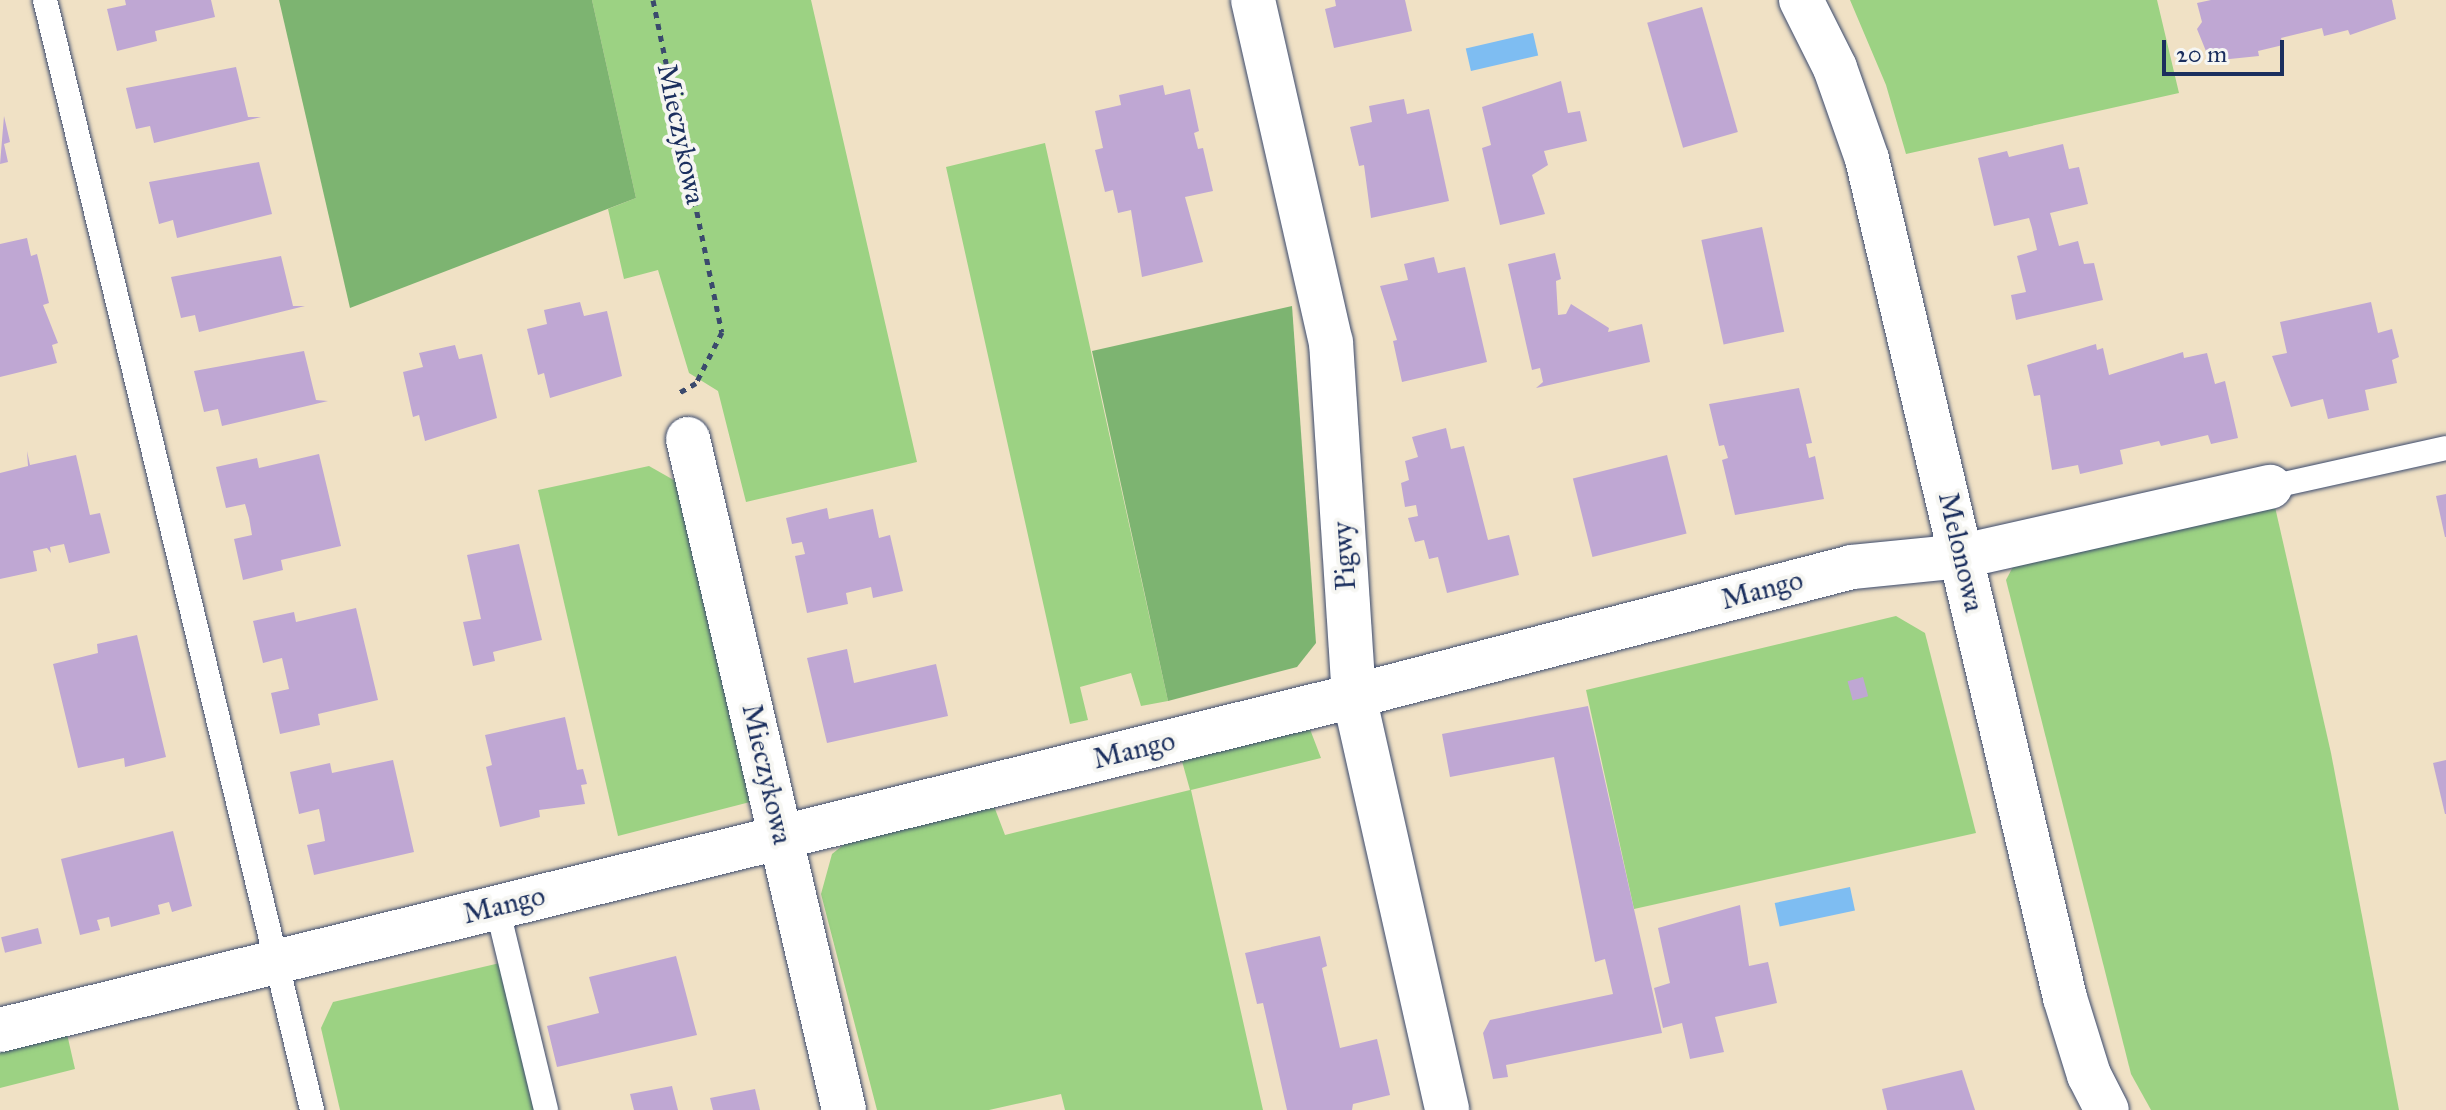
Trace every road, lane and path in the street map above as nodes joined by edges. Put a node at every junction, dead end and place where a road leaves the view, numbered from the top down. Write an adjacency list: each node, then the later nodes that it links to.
1 (45, 0): 13 (lane)
2 (653, 0): 5 (path, Mieczykowa)
3 (1253, 0): 10 (street, Pigwy)
4 (1801, 0): 9 (street, Melonowa)
5 (677, 394)
6 (688, 439): 11 (street, Mieczykowa)
7 (2446, 448): 8 (lane)
8 (2270, 487): 9 (street, Mango)
9 (1963, 556): 10 (street, Mango); 19 (street, Melonowa)
10 (1354, 696): 11 (street, Mango); 18 (street, Pigwy)
11 (782, 835): 12 (street, Mango); 17 (street, Mieczykowa)
12 (497, 907): 13 (street, Mango); 16 (lane)
13 (278, 963): 14 (street, Mango); 15 (lane)
14 (0, 1030)
15 (312, 1110)
16 (546, 1110)
17 (844, 1110)
18 (1447, 1110)
19 (2107, 1110)

